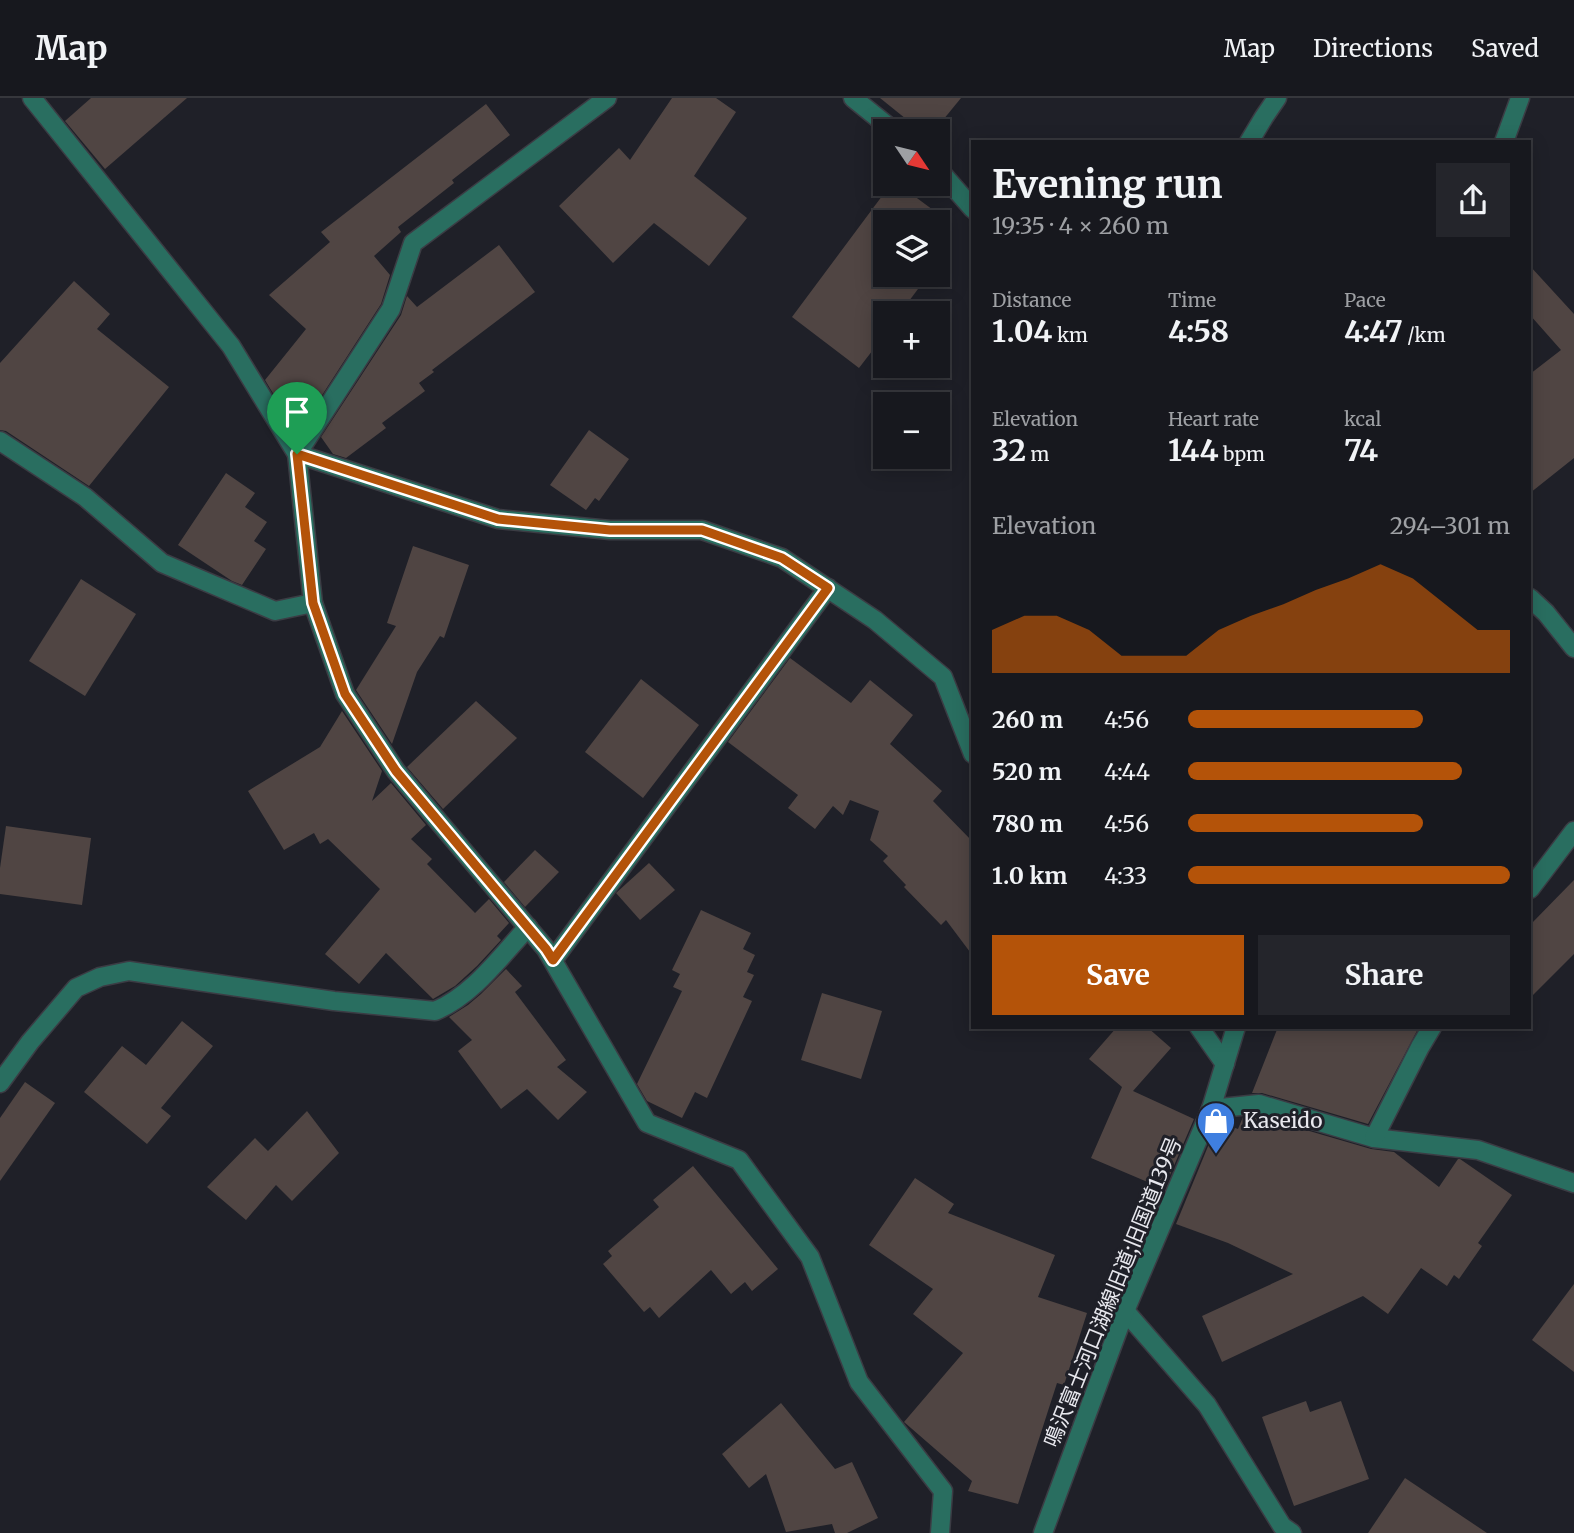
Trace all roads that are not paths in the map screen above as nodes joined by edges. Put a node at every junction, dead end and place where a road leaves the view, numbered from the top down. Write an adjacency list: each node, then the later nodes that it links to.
1 (32, 98): 12 (street)
2 (607, 98): 12 (street)
3 (853, 98): 6 (street)
4 (1277, 98): 7 (street)
5 (1520, 98): 8 (street)
6 (879, 119)
7 (1251, 140)
8 (1505, 140)
9 (950, 183): 10 (street)
10 (971, 207)
11 (0, 441): 15 (street)
12 (297, 454): 13 (street); 15 (street)
13 (828, 588): 17 (street); 21 (street)
14 (1531, 599): 16 (street)
15 (313, 603): 20 (street)
16 (1574, 648)
17 (971, 749)
18 (1574, 831): 19 (street)
19 (1531, 888)
20 (528, 927): 21 (street); 26 (street)
21 (553, 960): 32 (street)
22 (1200, 1029): 25 (street)
23 (1235, 1029): 25 (street, 鳴沢富士河口湖線旧道;旧国道139号)
24 (1431, 1029): 28 (street)
25 (1225, 1064): 27 (street, 鳴沢富士河口湖線旧道;旧国道139号)
26 (0, 1083)
27 (1211, 1108): 28 (street); 30 (street, 鳴沢富士河口湖線旧道;旧国道139号)
28 (1374, 1138): 29 (street)
29 (1574, 1183)
30 (1125, 1311): 31 (street); 33 (street, 鳴沢富士河口湖線旧道;旧国道139号)
31 (1281, 1531)
32 (940, 1533)
33 (1044, 1533)

